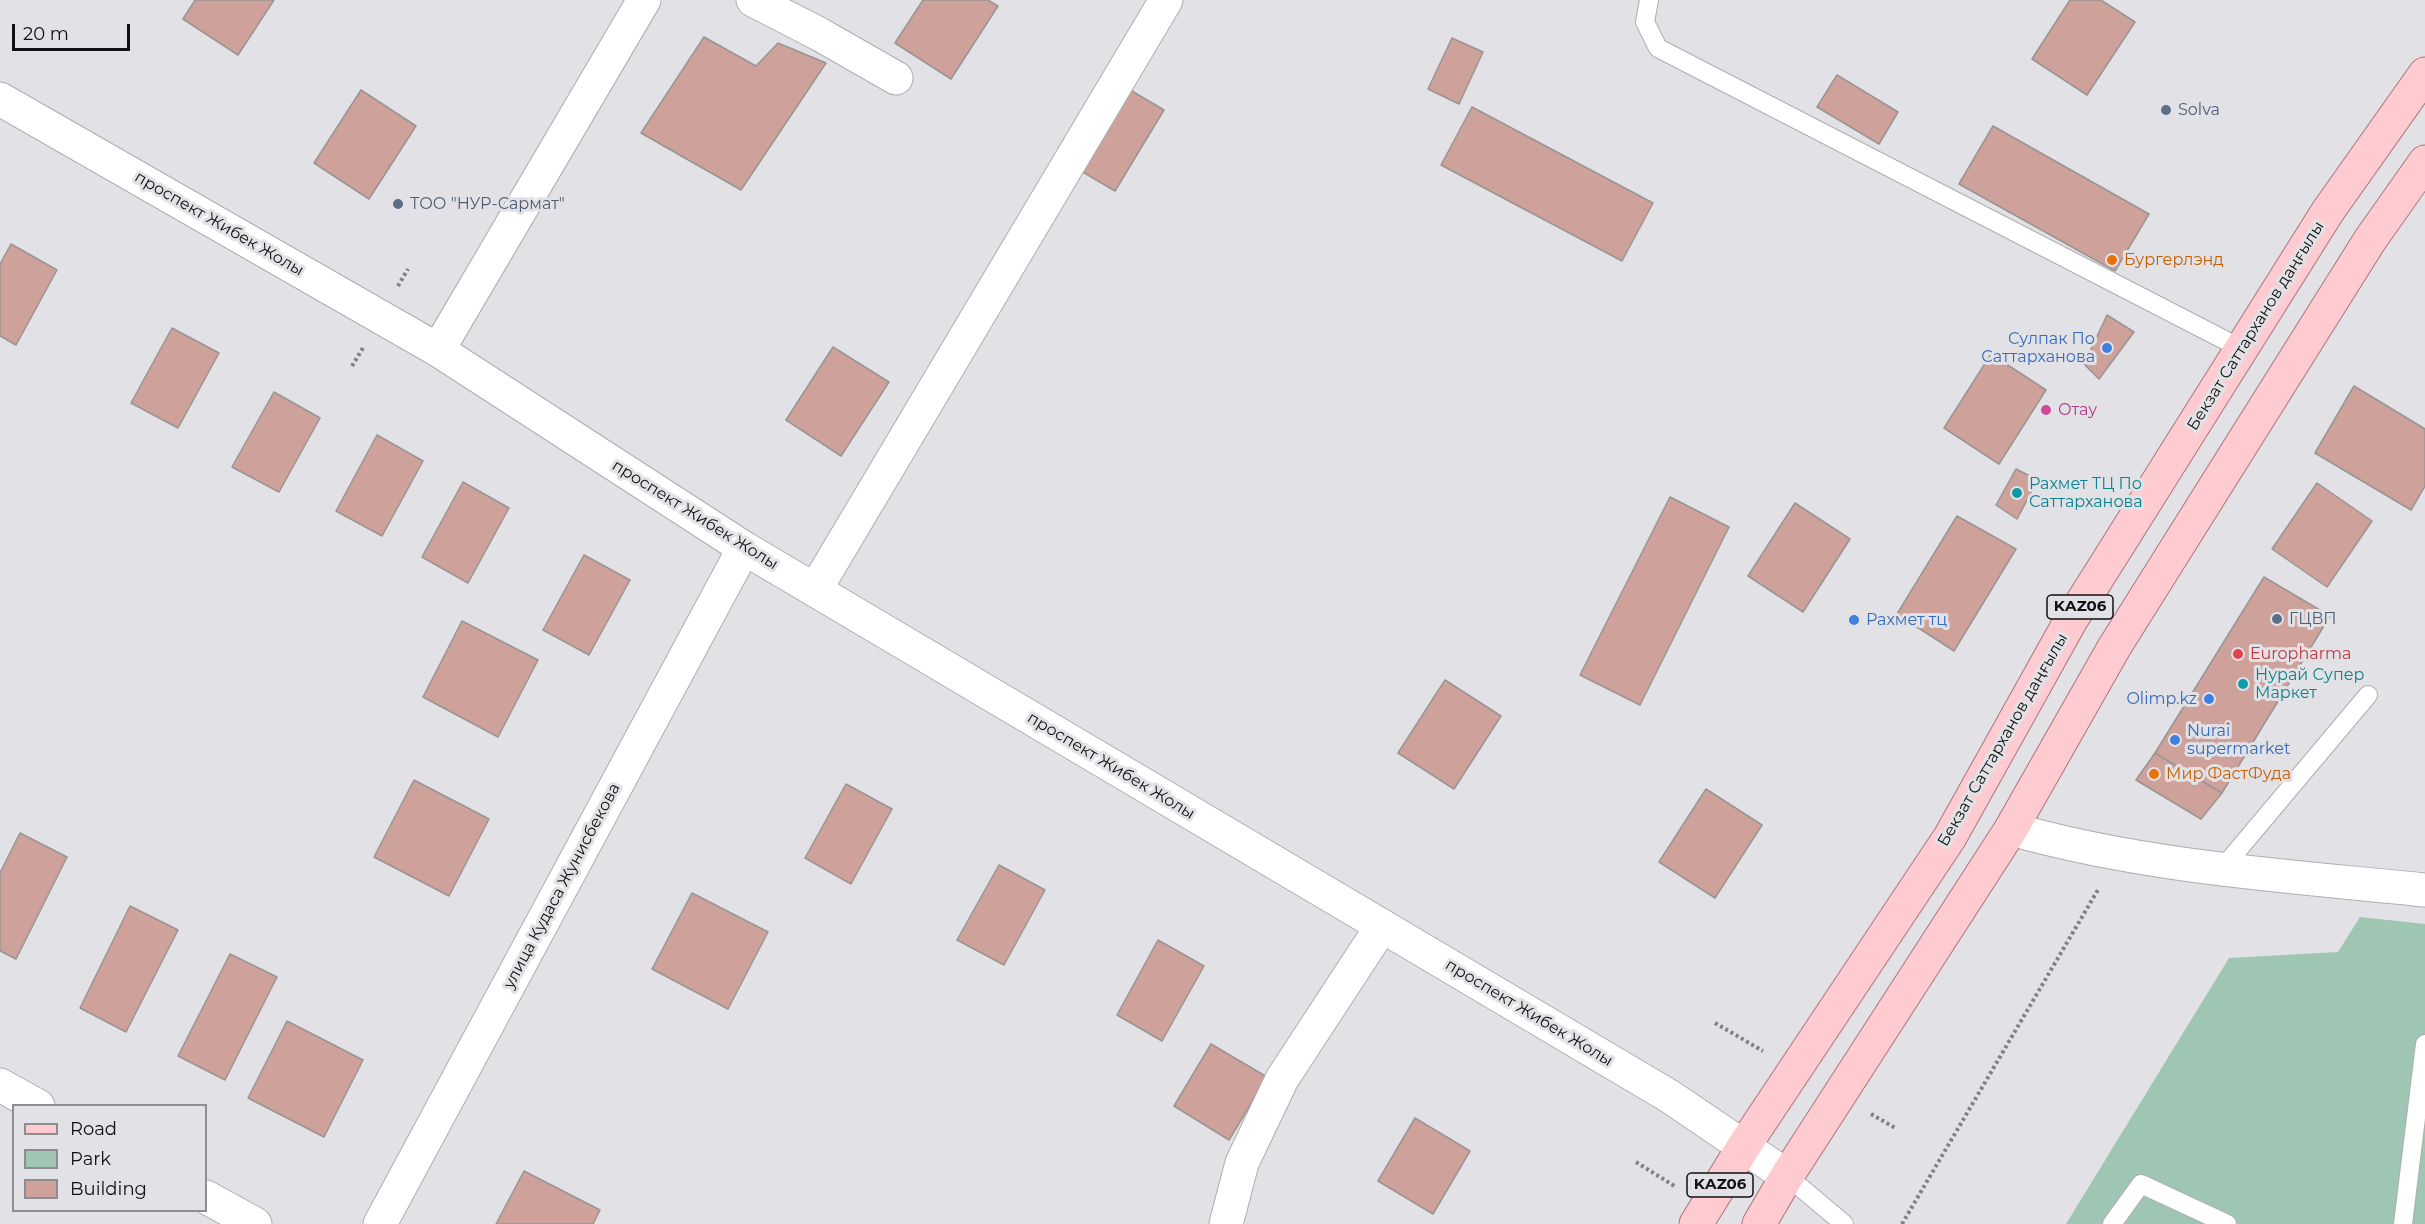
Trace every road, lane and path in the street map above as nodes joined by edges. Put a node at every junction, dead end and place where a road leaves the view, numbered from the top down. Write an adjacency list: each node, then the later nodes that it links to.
1 (644, 0): 10 (street)
2 (753, 0): 6 (street)
3 (1166, 0): 12 (street)
4 (1649, 0): 9 (lane)
5 (2425, 74): 9 (main road, Бекзат Саттарханов даңғылы / KАZ06)
6 (896, 78)
7 (0, 99): 10 (street, проспект Жибек Жолы)
8 (2425, 162): 14 (main road, KАZ06)
9 (2242, 349): 22 (main road, Бекзат Саттарханов даңғылы / KАZ06)
10 (438, 350): 11 (street, проспект Жибек Жолы)
11 (744, 548): 12 (street, проспект Жибек Жолы); 26 (street, улица Кудаса Жунисбекова)
12 (814, 590): 18 (street, проспект Жибек Жолы)
13 (2368, 695): 16 (lane)
14 (2012, 829): 15 (street); 23 (main road, KАZ06)
15 (2120, 853): 16 (street); 31 (path)
16 (2221, 870): 17 (street)
17 (2425, 890)
18 (1382, 926): 22 (street, проспект Жибек Жолы); 27 (street)
19 (2425, 1044): 34 (lane)
20 (0, 1084): 21 (street)
21 (35, 1104)
22 (1744, 1146): 23 (street, проспект Жибек Жолы); 28 (main road, Бекзат Саттарханов даңғылы / KАZ06)
23 (1787, 1176): 29 (main road, KАZ06); 30 (lane)
24 (207, 1198): 25 (street)
25 (255, 1224)
26 (380, 1224)
27 (1226, 1224)
28 (1696, 1224)
29 (1759, 1224)
30 (1844, 1224)
31 (1902, 1224)
32 (2112, 1224): 33 (lane)
33 (2227, 1224)
34 (2403, 1224)

